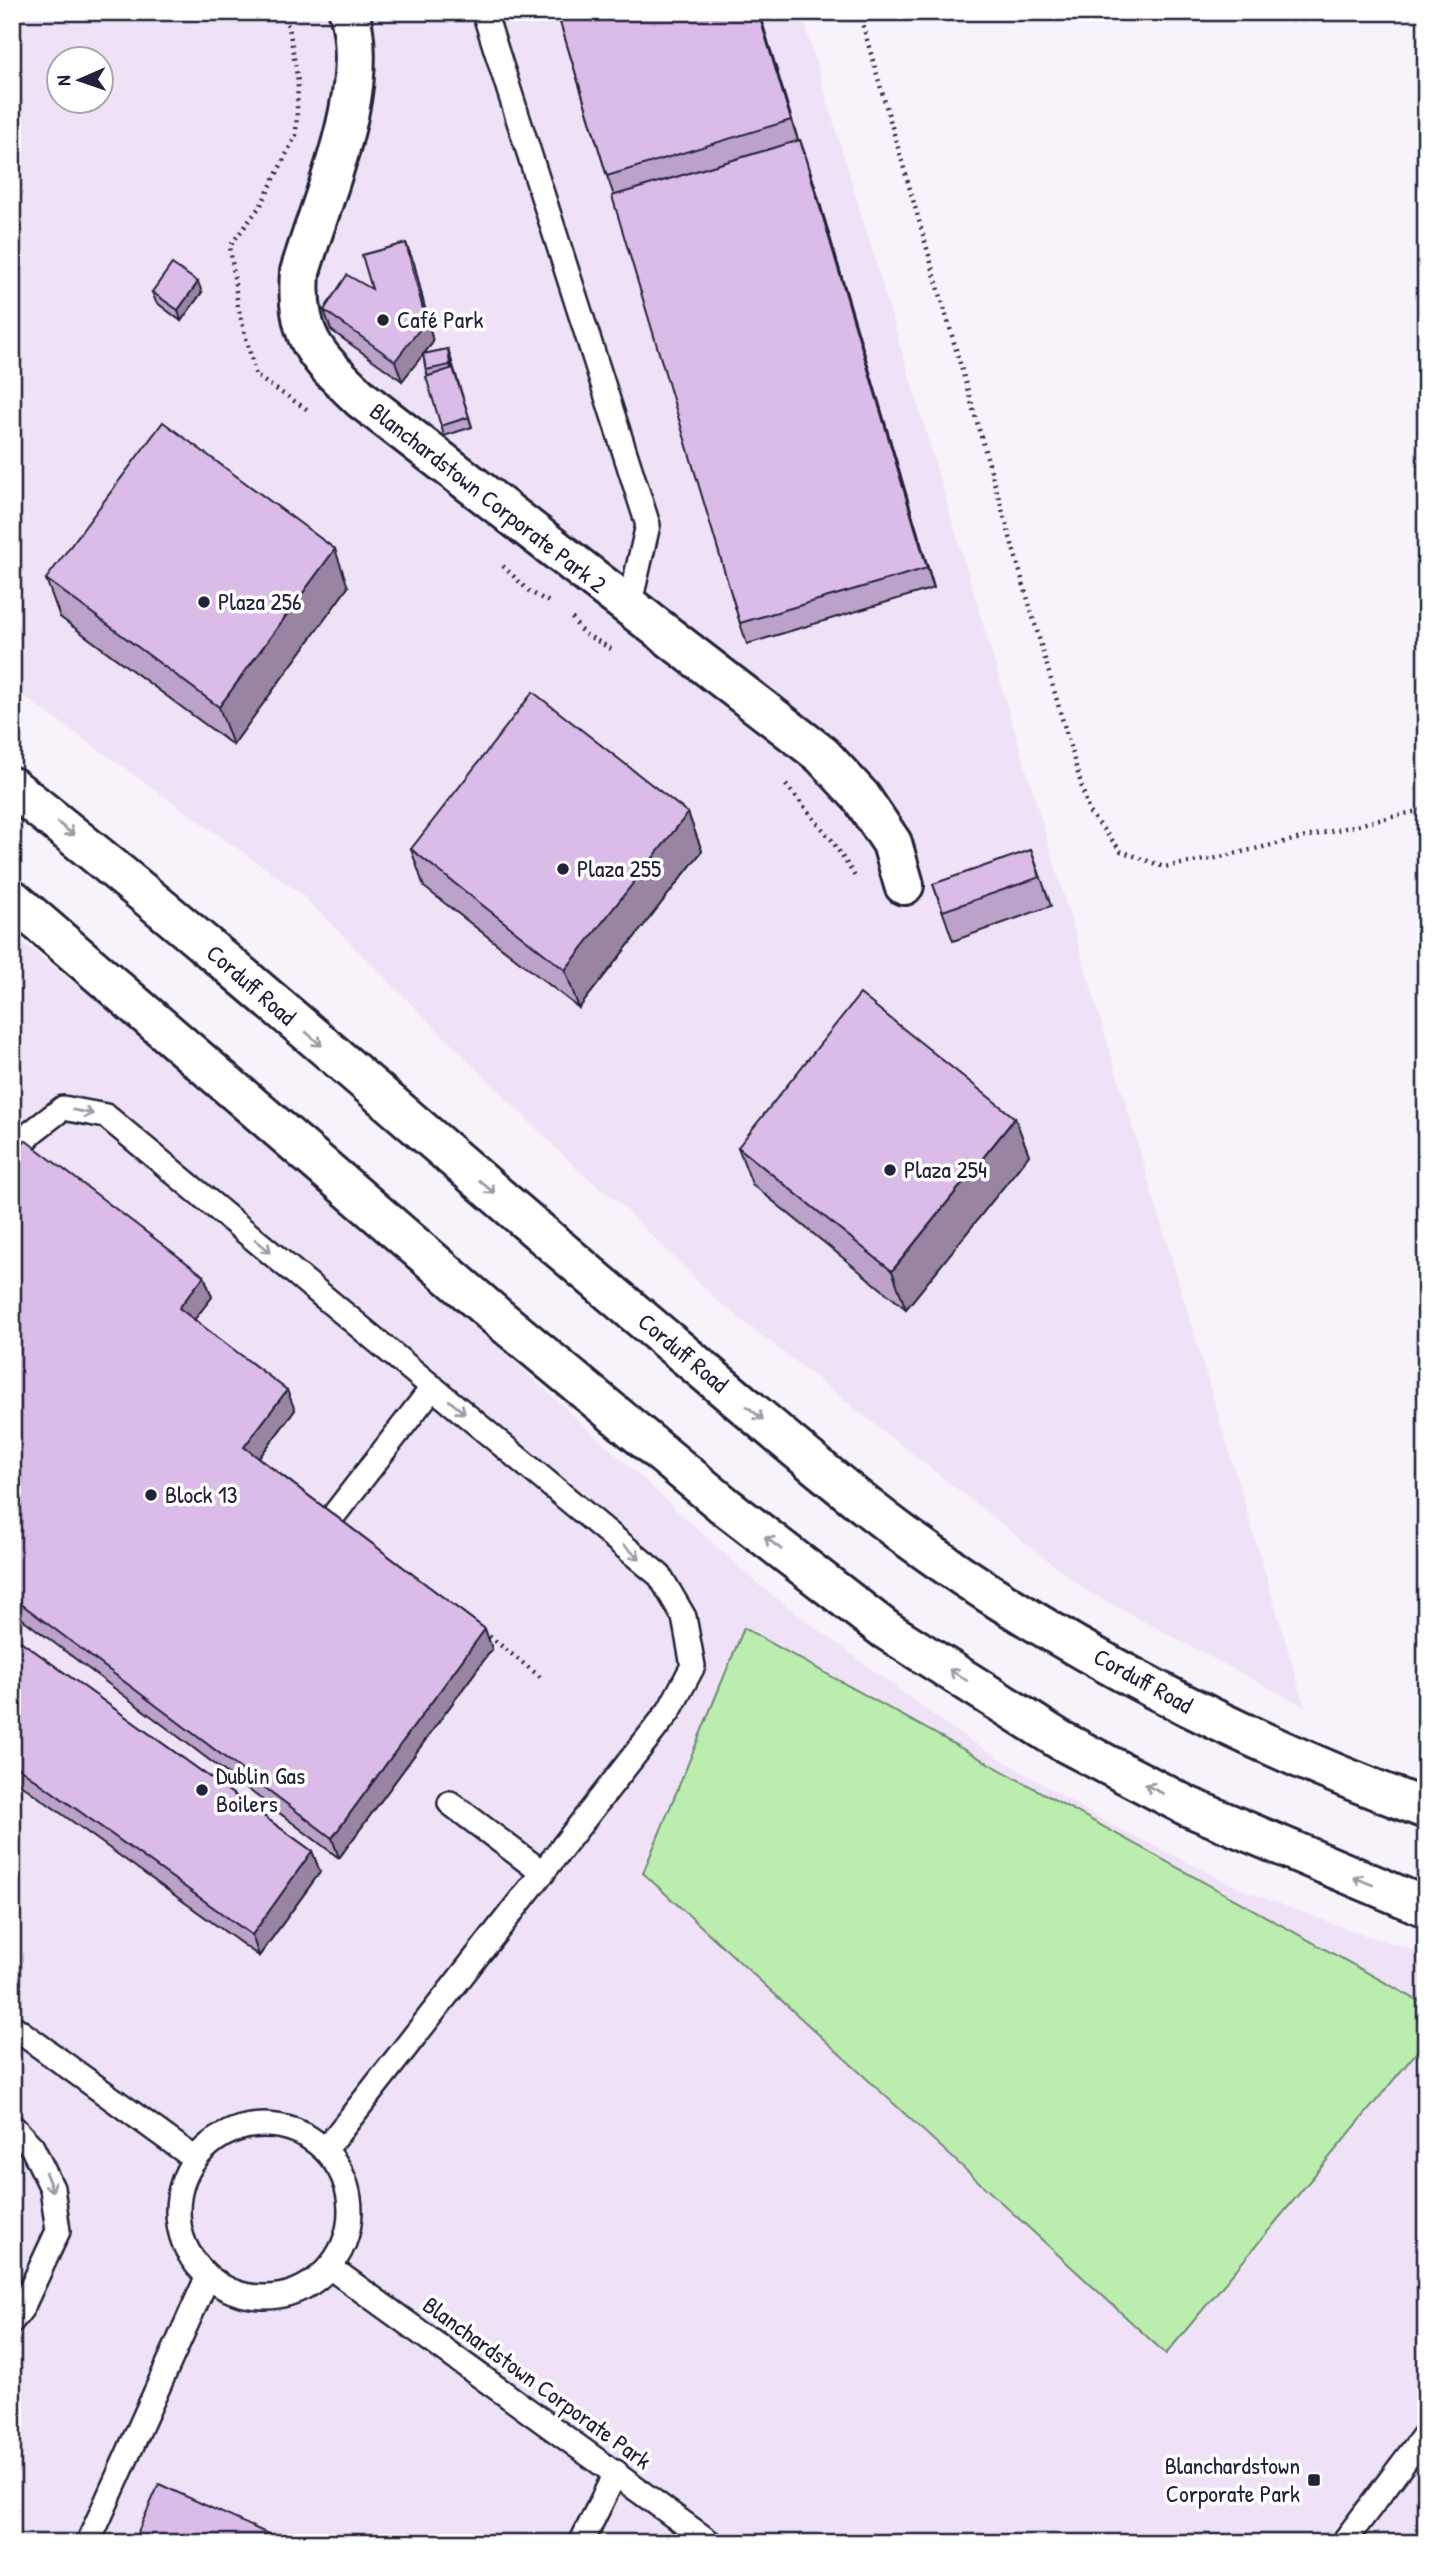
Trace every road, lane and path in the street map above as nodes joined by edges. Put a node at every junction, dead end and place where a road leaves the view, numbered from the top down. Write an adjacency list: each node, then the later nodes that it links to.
1 (349, 12): 4 (street, Blanchardstown Corporate Park 2)
2 (484, 12): 4 (lane)
3 (859, 12): 6 (path)
4 (629, 607): 7 (street, Blanchardstown Corporate Park 2)
5 (12, 787): 15 (street, Corduff Road, one-way to 15)
6 (1426, 809)
7 (904, 885)
8 (12, 899): 17 (street, one-way to 8)
9 (12, 1159): 10 (lane, one-way to 10)
10 (433, 1387): 11 (lane); 16 (lane, one-way to 16)
11 (327, 1524)
12 (477, 1626): 13 (path)
13 (544, 1680)
14 (450, 1803): 16 (lane)
15 (1426, 1809)
16 (543, 1873): 20 (lane)
17 (1426, 1907)
18 (12, 2026): 21 (lane)
19 (12, 2126): 24 (lane, one-way to 24)
20 (326, 2149): 21 (lane); 22 (lane)
21 (194, 2158): 23 (lane)
22 (331, 2268): 23 (lane); 26 (lane, Blanchardstown Corporate Park)
23 (207, 2277): 28 (lane)
24 (12, 2321)
25 (1426, 2434): 27 (lane)
26 (616, 2472): 29 (lane); 30 (lane, Blanchardstown Corporate Park)
27 (1354, 2539)
28 (88, 2543)
29 (581, 2543)
30 (711, 2543)

